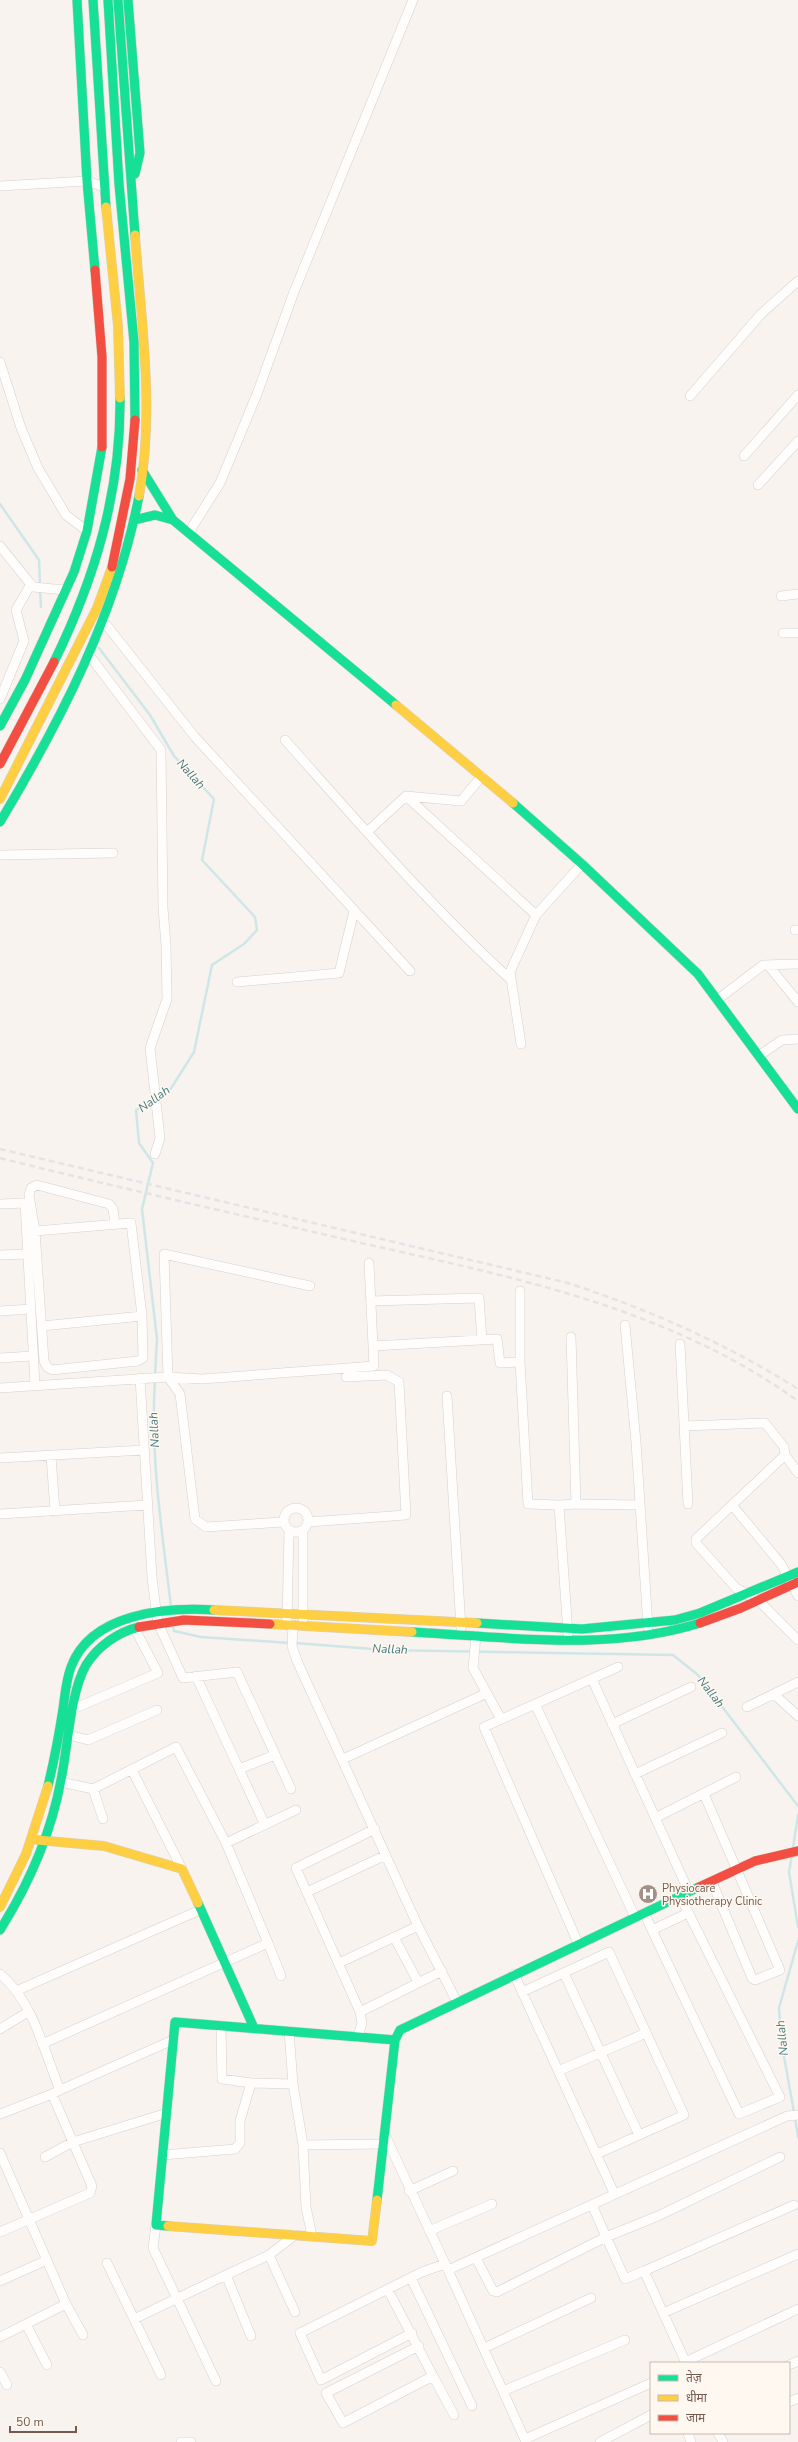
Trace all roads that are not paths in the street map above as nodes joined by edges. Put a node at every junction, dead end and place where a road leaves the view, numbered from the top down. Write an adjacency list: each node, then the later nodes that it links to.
1 (77, 0): 7 (main road)
2 (93, 0): 11 (main road)
3 (108, 0): 8 (main road)
4 (118, 0): 10 (main road)
5 (128, 0): 10 (main road)
6 (413, 0): 24 (street)
7 (87, 181): 9 (street); 11 (street); 23 (main road)
8 (119, 184): 10 (main road); 42 (main road)
9 (0, 186)
10 (132, 186): 19 (main road)
11 (104, 187): 39 (main road)
12 (797, 282): 15 (street)
13 (0, 362): 23 (street)
14 (798, 395): 16 (street)
15 (690, 396)
16 (793, 405): 18 (street)
17 (798, 441): 20 (street)
18 (744, 456)
19 (142, 470): 21 (main road); 22 (main road)
20 (758, 485)
21 (134, 520): 22 (main road); 31 (main road)
22 (174, 520): 24 (main road)
23 (87, 531): 28 (main road)
24 (189, 532): 40 (main road)
25 (0, 546): 26 (street)
26 (3, 555): 27 (street)
27 (32, 586): 28 (street); 35 (street)
28 (65, 590): 36 (main road)
29 (798, 594): 30 (street)
30 (781, 596)
31 (104, 622): 34 (main road); 48 (street)
32 (783, 633): 33 (street)
33 (798, 633)
34 (88, 655): 43 (main road); 61 (street)
35 (0, 699)
36 (3, 716): 37 (main road)
37 (0, 726)
38 (285, 740): 44 (street)
39 (0, 764)
40 (482, 776): 41 (street); 47 (main road)
41 (406, 796): 44 (street); 49 (street)
42 (0, 799)
43 (0, 822)
44 (368, 831): 53 (street)
45 (113, 853): 46 (street)
46 (0, 855)
47 (582, 864): 49 (street); 55 (main road)
48 (354, 911): 52 (street); 54 (street)
49 (536, 915): 53 (street)
50 (798, 964): 51 (street)
51 (768, 965): 55 (street); 56 (street)
52 (410, 972)
53 (511, 980): 58 (street)
54 (237, 982)
55 (717, 1000): 59 (main road)
56 (798, 1002)
57 (798, 1039): 59 (street)
58 (521, 1044)
59 (760, 1056): 60 (main road)
60 (798, 1109)
61 (155, 1154)
62 (0, 1204): 65 (street)
63 (115, 1224): 64 (street); 64 (street); 73 (street)
64 (35, 1231): 75 (street)
65 (28, 1254): 66 (street); 71 (street)
66 (0, 1255)
67 (369, 1263): 70 (street)
68 (310, 1286): 85 (street)
69 (520, 1291): 82 (street)
70 (371, 1300): 77 (street); 79 (street)
71 (31, 1309): 72 (street); 80 (street)
72 (0, 1311)
73 (142, 1316): 75 (street); 83 (street)
74 (625, 1325): 101 (street)
75 (42, 1326): 83 (street)
76 (571, 1337): 97 (street)
77 (482, 1340): 79 (street); 82 (street)
78 (680, 1344): 91 (street)
79 (373, 1346): 85 (street)
80 (32, 1356): 81 (street); 88 (street)
81 (0, 1358)
82 (520, 1362): 100 (street)
83 (91, 1366): 87 (street)
84 (346, 1376): 106 (street)
85 (168, 1377): 86 (street); 105 (street)
86 (140, 1378): 87 (street); 92 (street)
87 (91, 1381): 88 (street)
88 (35, 1385): 89 (street)
89 (0, 1388)
90 (447, 1396): 117 (street)
91 (684, 1426): 93 (street); 98 (street)
92 (144, 1450): 94 (street); 99 (street)
93 (785, 1455): 96 (street); 102 (street)
94 (51, 1456): 95 (street); 103 (street)
95 (0, 1458)
96 (798, 1473)
97 (576, 1504): 100 (street); 101 (street)
98 (688, 1504)
99 (147, 1505): 103 (street); 114 (street)
100 (559, 1505): 122 (street)
101 (640, 1505): 118 (street)
102 (732, 1505): 110 (street); 111 (street)
103 (55, 1511): 104 (street)
104 (0, 1514)
105 (283, 1522): 106 (street); 108 (street)
106 (308, 1522): 107 (street)
107 (303, 1530): 108 (street); 116 (street)
108 (289, 1531): 115 (street)
109 (798, 1572): 110 (main road)
110 (793, 1581): 111 (main road); 112 (street); 113 (main road)
111 (744, 1594): 113 (street); 118 (main road)
112 (798, 1596)
113 (758, 1600): 125 (main road); 128 (street)
114 (156, 1610): 115 (main road); 119 (street); 160 (main road)
115 (287, 1612): 116 (main road); 121 (street)
116 (303, 1613): 117 (main road); 120 (street)
117 (461, 1623): 122 (main road); 124 (street)
118 (647, 1623): 122 (main road); 125 (street)
119 (158, 1624): 121 (main road); 123 (main road); 130 (street)
120 (303, 1626): 121 (main road); 124 (main road)
121 (291, 1627): 146 (street)
122 (568, 1628): 127 (street)
123 (136, 1629): 138 (main road); 138 (street)
124 (462, 1635): 126 (main road)
125 (648, 1635): 127 (main road)
126 (476, 1636): 127 (main road); 134 (street)
127 (568, 1639)
128 (798, 1640)
129 (618, 1667): 131 (street)
130 (196, 1676): 145 (street); 148 (street)
131 (592, 1679): 136 (street); 142 (street)
132 (798, 1682): 135 (street)
133 (691, 1688): 142 (street)
134 (487, 1693): 141 (street); 146 (street)
135 (775, 1695): 137 (street); 140 (street)
136 (535, 1704): 141 (street); 174 (street)
137 (747, 1706)
138 (73, 1709): 144 (main road)
139 (157, 1710): 144 (street)
140 (798, 1716)
141 (501, 1719): 180 (street)
142 (612, 1724): 149 (street)
143 (722, 1733): 149 (street)
144 (69, 1735): 151 (main road)
145 (275, 1754): 148 (street); 153 (street)
146 (342, 1759): 159 (street)
147 (132, 1770): 152 (street); 162 (street); 165 (street)
148 (239, 1770): 158 (street)
149 (635, 1774): 156 (street)
150 (736, 1777): 154 (street)
151 (61, 1782): 152 (street); 161 (main road)
152 (93, 1789): 157 (street)
153 (291, 1789)
154 (704, 1794): 156 (street); 166 (street)
155 (296, 1810): 158 (street)
156 (655, 1818): 169 (street)
157 (103, 1819)
158 (265, 1824): 162 (street)
159 (375, 1829): 164 (street); 168 (street)
160 (32, 1839): 161 (main road); 171 (main road)
161 (44, 1840): 165 (main road); 176 (main road)
162 (226, 1843): 179 (street)
163 (798, 1851): 166 (main road)
164 (386, 1855): 168 (street); 175 (street)
165 (182, 1869): 172 (main road)
166 (738, 1870): 167 (main road); 167 (street)
167 (712, 1882): 169 (main road)
168 (307, 1892): 182 (street)
169 (689, 1892): 170 (main road)
170 (680, 1896): 173 (street); 174 (main road)
171 (0, 1907)
172 (200, 1910): 181 (main road); 189 (street)
173 (688, 1913): 177 (street); 177 (street)
174 (640, 1915): 177 (street); 180 (main road)
175 (418, 1926): 178 (street); 183 (street)
176 (0, 1930)
177 (652, 1930)
178 (394, 1937): 182 (street); 188 (street)
179 (268, 1943): 181 (street); 187 (street)
180 (578, 1943): 186 (main road)
181 (226, 1962): 195 (main road); 202 (street)
182 (339, 1964): 193 (street)
183 (442, 1971): 188 (street); 191 (street)
184 (564, 1973): 190 (street); 198 (street); 203 (street)
185 (0, 1974): 189 (street)
186 (514, 1974): 190 (street); 191 (main road)
187 (281, 1976)
188 (418, 1982): 193 (street)
189 (16, 1991): 192 (street)
190 (522, 1992): 204 (street)
191 (457, 2002): 201 (main road)
192 (28, 2012): 196 (street); 202 (street)
193 (360, 2012): 199 (street)
194 (221, 2026): 195 (main road); 200 (main road); 205 (street)
195 (254, 2028): 197 (main road)
196 (0, 2029)
197 (289, 2031): 199 (main road); 206 (street)
198 (646, 2032): 203 (street); 212 (street)
199 (358, 2037): 201 (main road)
200 (174, 2040): 207 (street); 208 (main road)
201 (395, 2040): 211 (main road)
202 (42, 2044): 207 (street)
203 (601, 2052): 204 (street); 212 (street)
204 (558, 2071): 217 (street)
205 (251, 2083): 206 (street); 218 (street)
206 (293, 2084): 215 (street)
207 (56, 2092): 209 (street); 213 (street)
208 (167, 2113): 213 (street); 218 (main road)
209 (0, 2114)
210 (798, 2115): 223 (street)
211 (384, 2134): 214 (main road); 222 (street)
212 (639, 2135): 217 (street)
213 (73, 2142): 219 (street); 227 (street)
214 (383, 2144): 215 (street); 232 (main road)
215 (303, 2145): 232 (street)
216 (0, 2153): 227 (street)
217 (597, 2154): 223 (street)
218 (163, 2155): 228 (main road)
219 (45, 2158)
220 (780, 2158): 233 (street)
221 (453, 2171): 222 (street)
222 (409, 2191): 229 (street)
223 (614, 2193): 225 (street)
224 (492, 2204): 229 (street)
225 (592, 2205): 233 (street); 236 (street)
226 (794, 2205): 240 (street)
227 (30, 2221): 230 (street); 237 (street)
228 (156, 2225): 231 (main road); 245 (street)
229 (429, 2231): 239 (street)
230 (0, 2232)
231 (296, 2235): 232 (main road); 235 (street)
232 (312, 2236)
233 (606, 2236): 236 (street); 240 (street)
234 (798, 2254): 250 (street)
235 (269, 2255): 241 (street); 249 (street)
236 (476, 2258): 239 (street)
237 (47, 2260): 243 (street); 247 (street)
238 (107, 2263): 251 (street)
239 (445, 2265): 242 (street); 259 (street)
240 (644, 2271): 250 (street)
241 (226, 2275): 245 (street); 255 (street)
242 (411, 2278): 244 (street); 271 (street)
243 (0, 2282)
244 (388, 2290): 253 (street); 266 (street)
245 (176, 2297): 251 (street); 265 (street)
246 (591, 2298): 259 (street)
247 (66, 2304): 252 (street); 254 (street)
248 (798, 2309): 260 (street)
249 (295, 2312)
250 (663, 2313): 260 (street)
251 (134, 2319): 263 (street)
252 (26, 2324): 256 (street); 261 (street)
253 (412, 2333): 258 (street); 266 (street)
254 (83, 2335)
255 (252, 2336)
256 (0, 2337)
257 (625, 2340): 269 (street)
258 (419, 2346): 264 (street); 270 (street)
259 (484, 2348): 269 (street)
260 (685, 2362)
261 (47, 2365)
262 (0, 2372): 268 (street)
263 (161, 2375)
264 (433, 2376): 270 (street); 272 (street)
265 (216, 2380)
266 (321, 2380): 270 (street)
267 (650, 2383): 274 (street)
268 (7, 2385)
269 (503, 2391): 274 (street)
270 (326, 2393)
271 (472, 2406)
272 (454, 2415)
273 (650, 2416): 277 (street)
274 (526, 2440)
275 (181, 2442): 276 (street)
276 (191, 2442)
277 (600, 2442)

